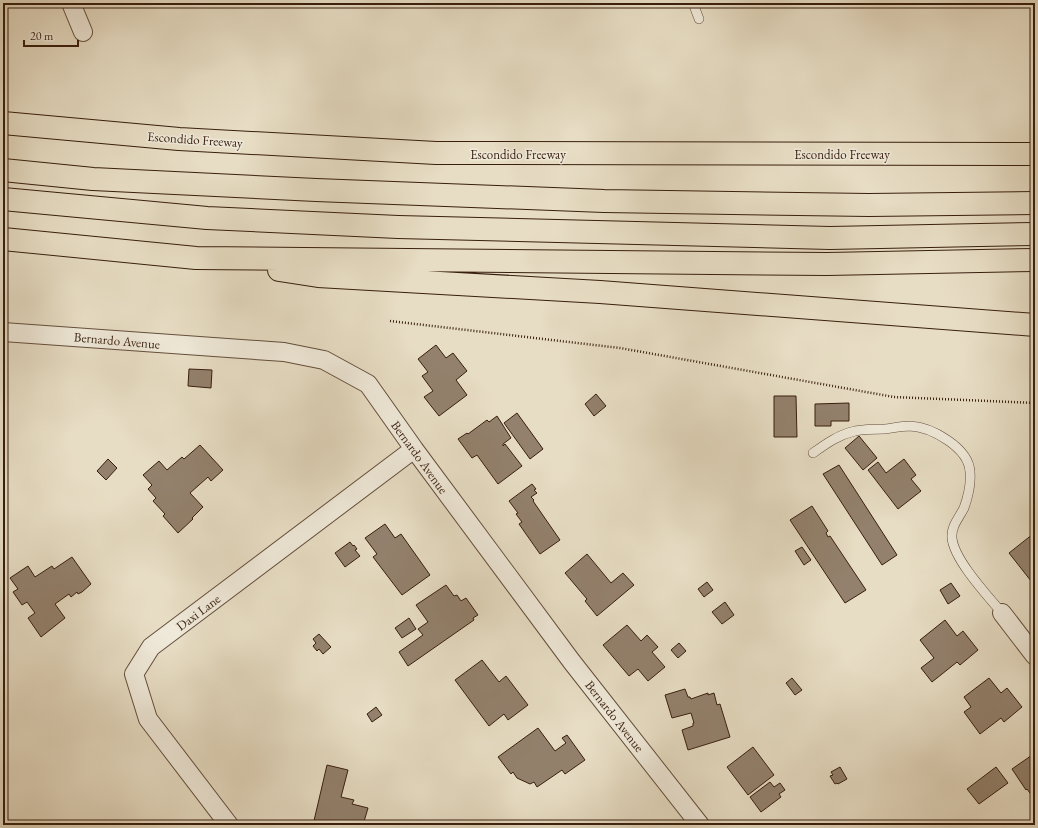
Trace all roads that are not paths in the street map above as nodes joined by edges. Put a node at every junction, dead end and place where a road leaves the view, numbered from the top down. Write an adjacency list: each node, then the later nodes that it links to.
1 (71, 3): 4 (street)
2 (693, 3): 3 (lane)
3 (699, 19)
4 (83, 32)
5 (3, 123): 6 (highway, Escondido Freeway)
6 (1035, 154)
7 (3, 170): 9 (highway)
8 (3, 200): 10 (highway)
9 (1035, 203)
10 (1035, 234)
11 (3, 239): 12 (highway)
12 (196, 258): 13 (highway); 14 (highway)
13 (1035, 260)
14 (1035, 325)
15 (3, 332): 16 (street, Bernardo Avenue)
16 (414, 449): 20 (street, Daxi Lane); 21 (street, Bernardo Avenue)
17 (813, 453): 18 (lane)
18 (1002, 613): 19 (street)
19 (1035, 656)
20 (229, 825)
21 (700, 825)

